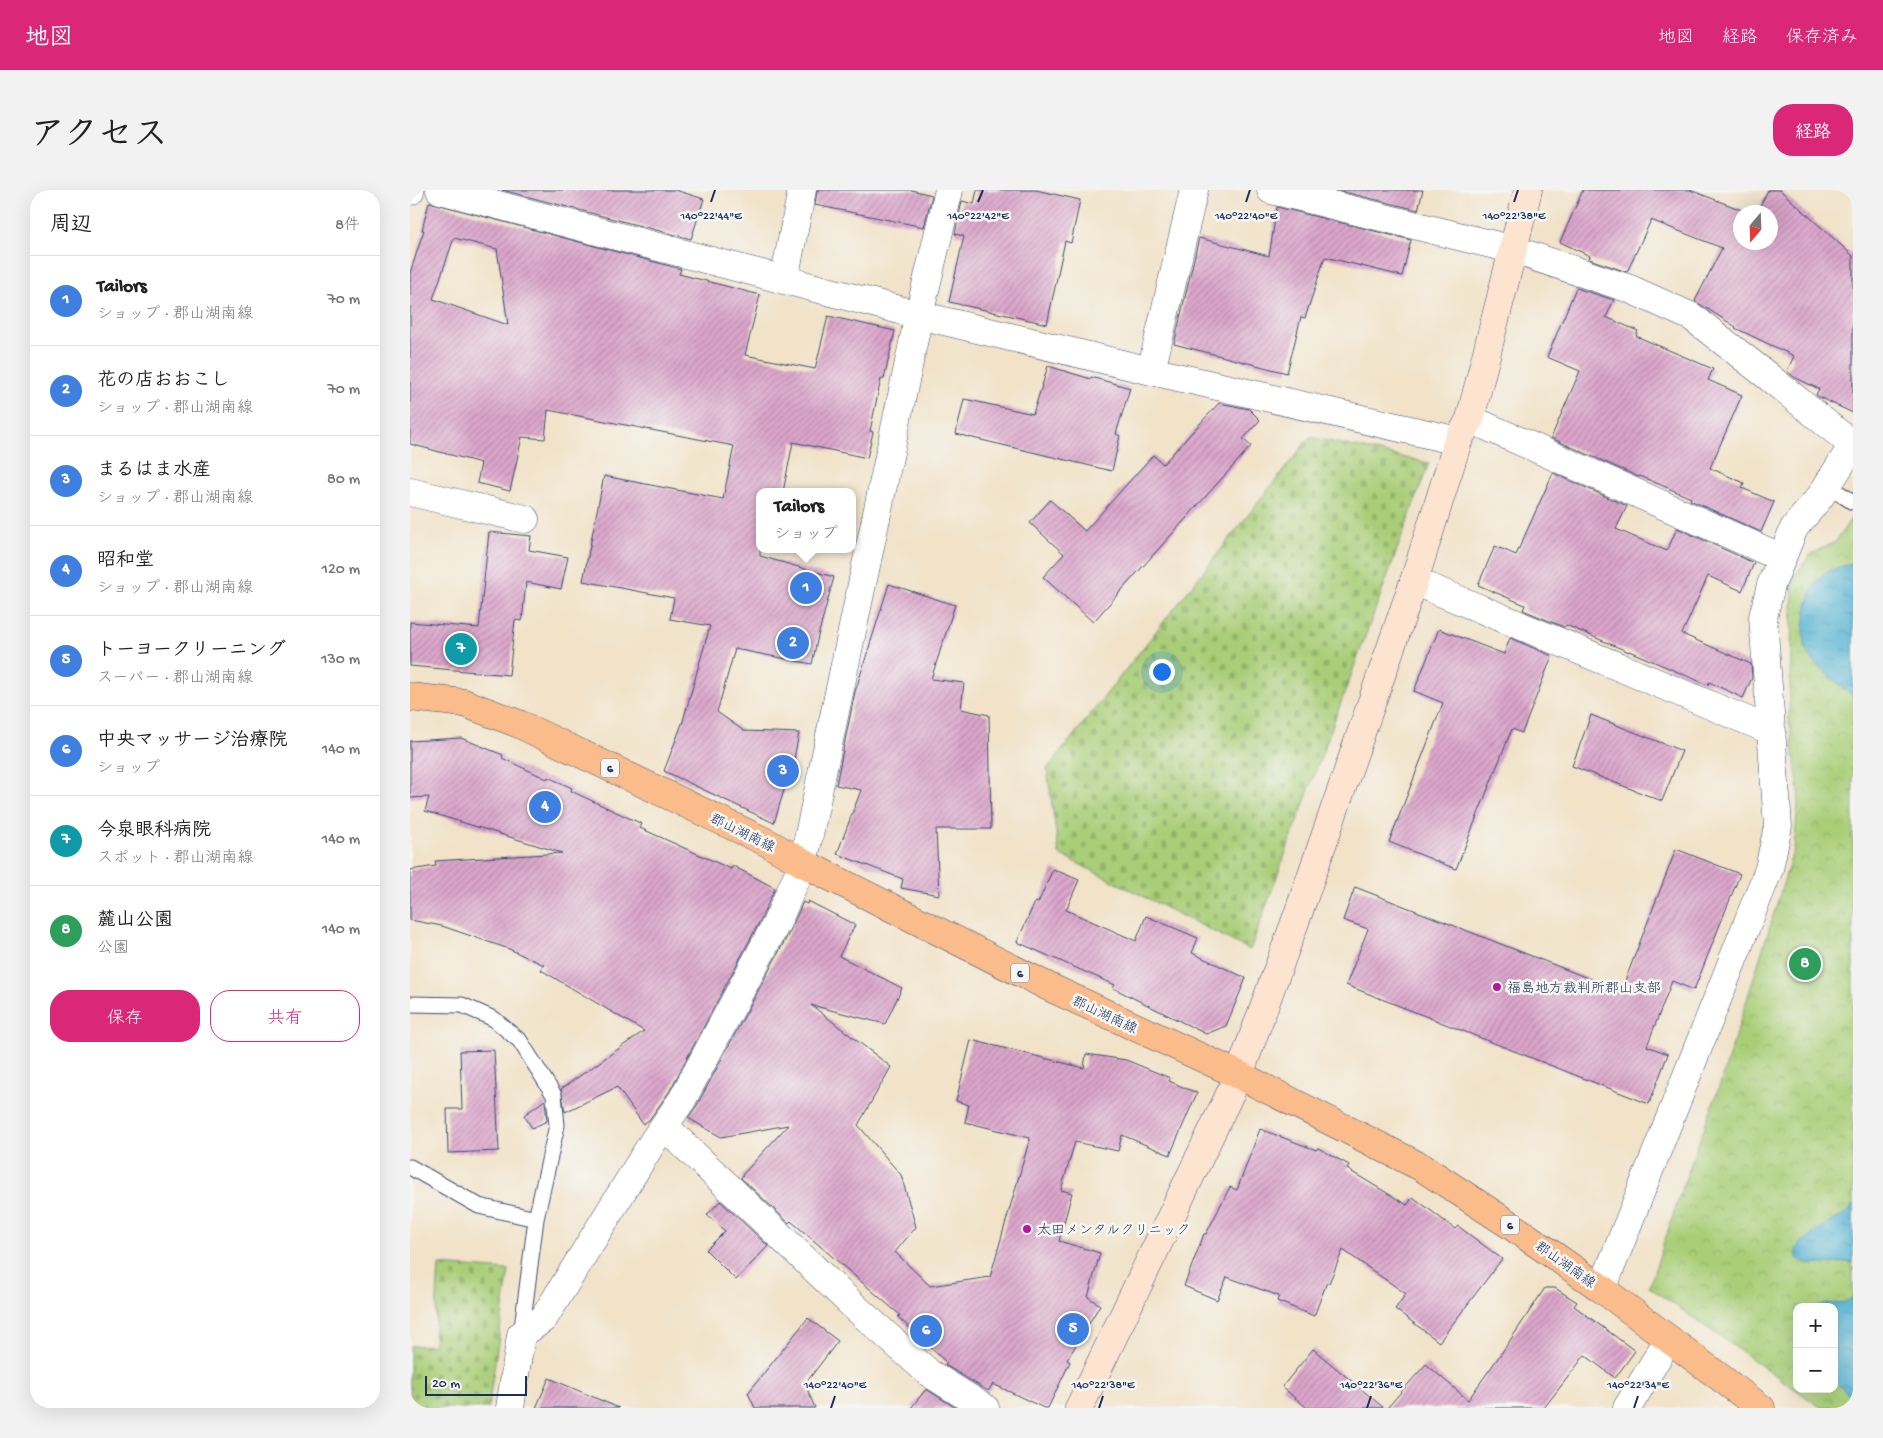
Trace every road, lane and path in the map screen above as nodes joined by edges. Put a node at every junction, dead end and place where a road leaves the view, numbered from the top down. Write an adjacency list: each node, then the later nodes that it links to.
1 (440, 190): 8 (street)
2 (802, 190): 8 (street)
3 (949, 190): 9 (street)
4 (1194, 190): 10 (street)
5 (1271, 190): 7 (street)
6 (1528, 190): 7 (street)
7 (1512, 249): 11 (street); 12 (street)
8 (784, 280): 9 (street)
9 (919, 315): 10 (street); 21 (street)
10 (1151, 371): 11 (street)
11 (1464, 430): 17 (street); 18 (street)
12 (1853, 445): 13 (street)
13 (1828, 486): 15 (lane); 17 (street)
14 (410, 492): 16 (street)
15 (1853, 502)
16 (525, 519)
17 (1782, 558): 20 (street)
18 (1414, 581): 20 (street); 23 (street)
19 (410, 697): 21 (main road, 郡山湖南線 / 6)
20 (1772, 731): 27 (street)
21 (803, 863): 23 (main road, 郡山湖南線 / 6); 24 (street)
22 (410, 1004): 26 (lane)
23 (1239, 1075): 27 (main road, 郡山湖南線 / 6); 32 (street)
24 (664, 1126): 28 (street); 31 (street)
25 (410, 1167): 26 (lane)
26 (536, 1219): 28 (lane)
27 (1602, 1289): 29 (main road, 郡山湖南線 / 6)
28 (521, 1335): 30 (street)
29 (1668, 1340): 33 (street); 34 (main road, 郡山湖南線 / 6)
30 (510, 1408)
31 (984, 1408)
32 (1079, 1408)
33 (1627, 1408)
34 (1760, 1408)

